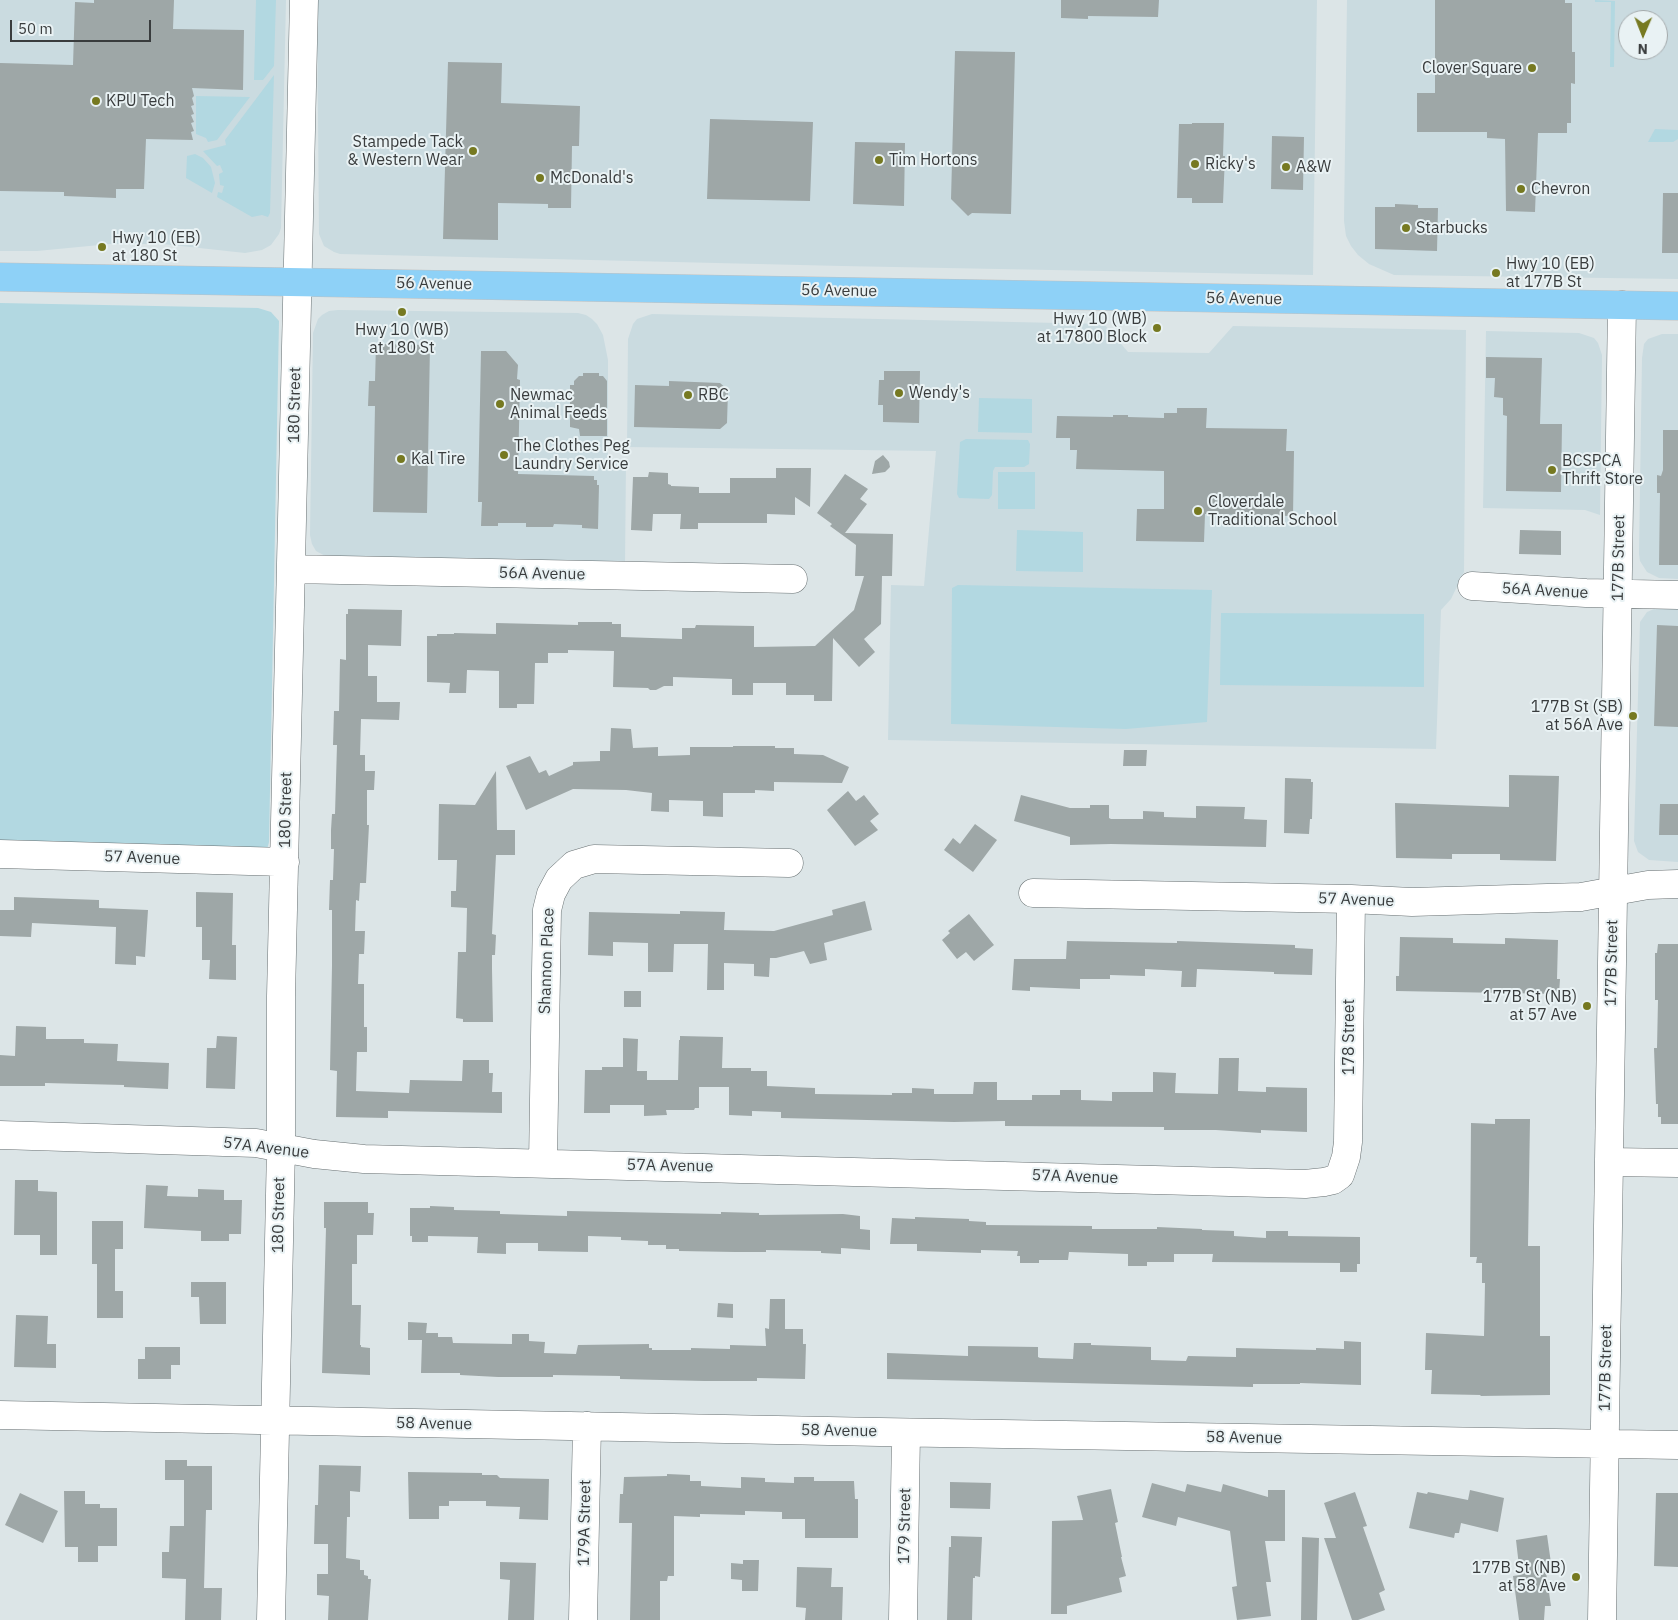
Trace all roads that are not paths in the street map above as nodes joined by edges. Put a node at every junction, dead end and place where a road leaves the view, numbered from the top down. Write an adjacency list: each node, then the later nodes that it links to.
1 (304, 0): 3 (street, 180 Street)
2 (0, 277): 3 (highway, 56 Avenue)
3 (298, 282): 4 (highway, 56 Avenue); 6 (street, 180 Street)
4 (1622, 305): 5 (highway, 56 Avenue); 9 (street, 177B Street)
5 (1678, 306)
6 (291, 569): 7 (street, 56A Avenue); 12 (street, 180 Street)
7 (793, 579)
8 (1472, 586): 9 (street, 56A Avenue)
9 (1618, 594): 10 (street, 56A Avenue); 15 (street, 177B Street)
10 (1678, 595)
11 (0, 854): 12 (street, 57 Avenue)
12 (285, 862): 19 (street, 180 Street)
13 (789, 863): 21 (street, Shannon Place)
14 (1678, 884): 15 (street, 57 Avenue)
15 (1613, 891): 17 (street, 57 Avenue); 20 (street, 177B Street)
16 (1033, 893): 17 (street, 57 Avenue)
17 (1351, 899): 23 (street, 178 Street)
18 (0, 1135): 19 (street, 57A Avenue)
19 (281, 1147): 21 (street, 57A Avenue); 25 (street, 180 Street)
20 (1609, 1162): 22 (street); 28 (street, 177B Street)
21 (542, 1163): 23 (street, 57A Avenue)
22 (1678, 1164)
23 (1340, 1175)
24 (0, 1415): 25 (street, 58 Avenue)
25 (274, 1421): 26 (street, 58 Avenue); 30 (street, 180 Street)
26 (587, 1426): 27 (street, 58 Avenue); 31 (street, 179A Street)
27 (906, 1433): 28 (street, 58 Avenue); 32 (street, 179 Street)
28 (1606, 1444): 29 (street, 58 Avenue); 33 (street, 177B Street)
29 (1678, 1445)
30 (271, 1620)
31 (583, 1620)
32 (903, 1620)
33 (1602, 1620)

